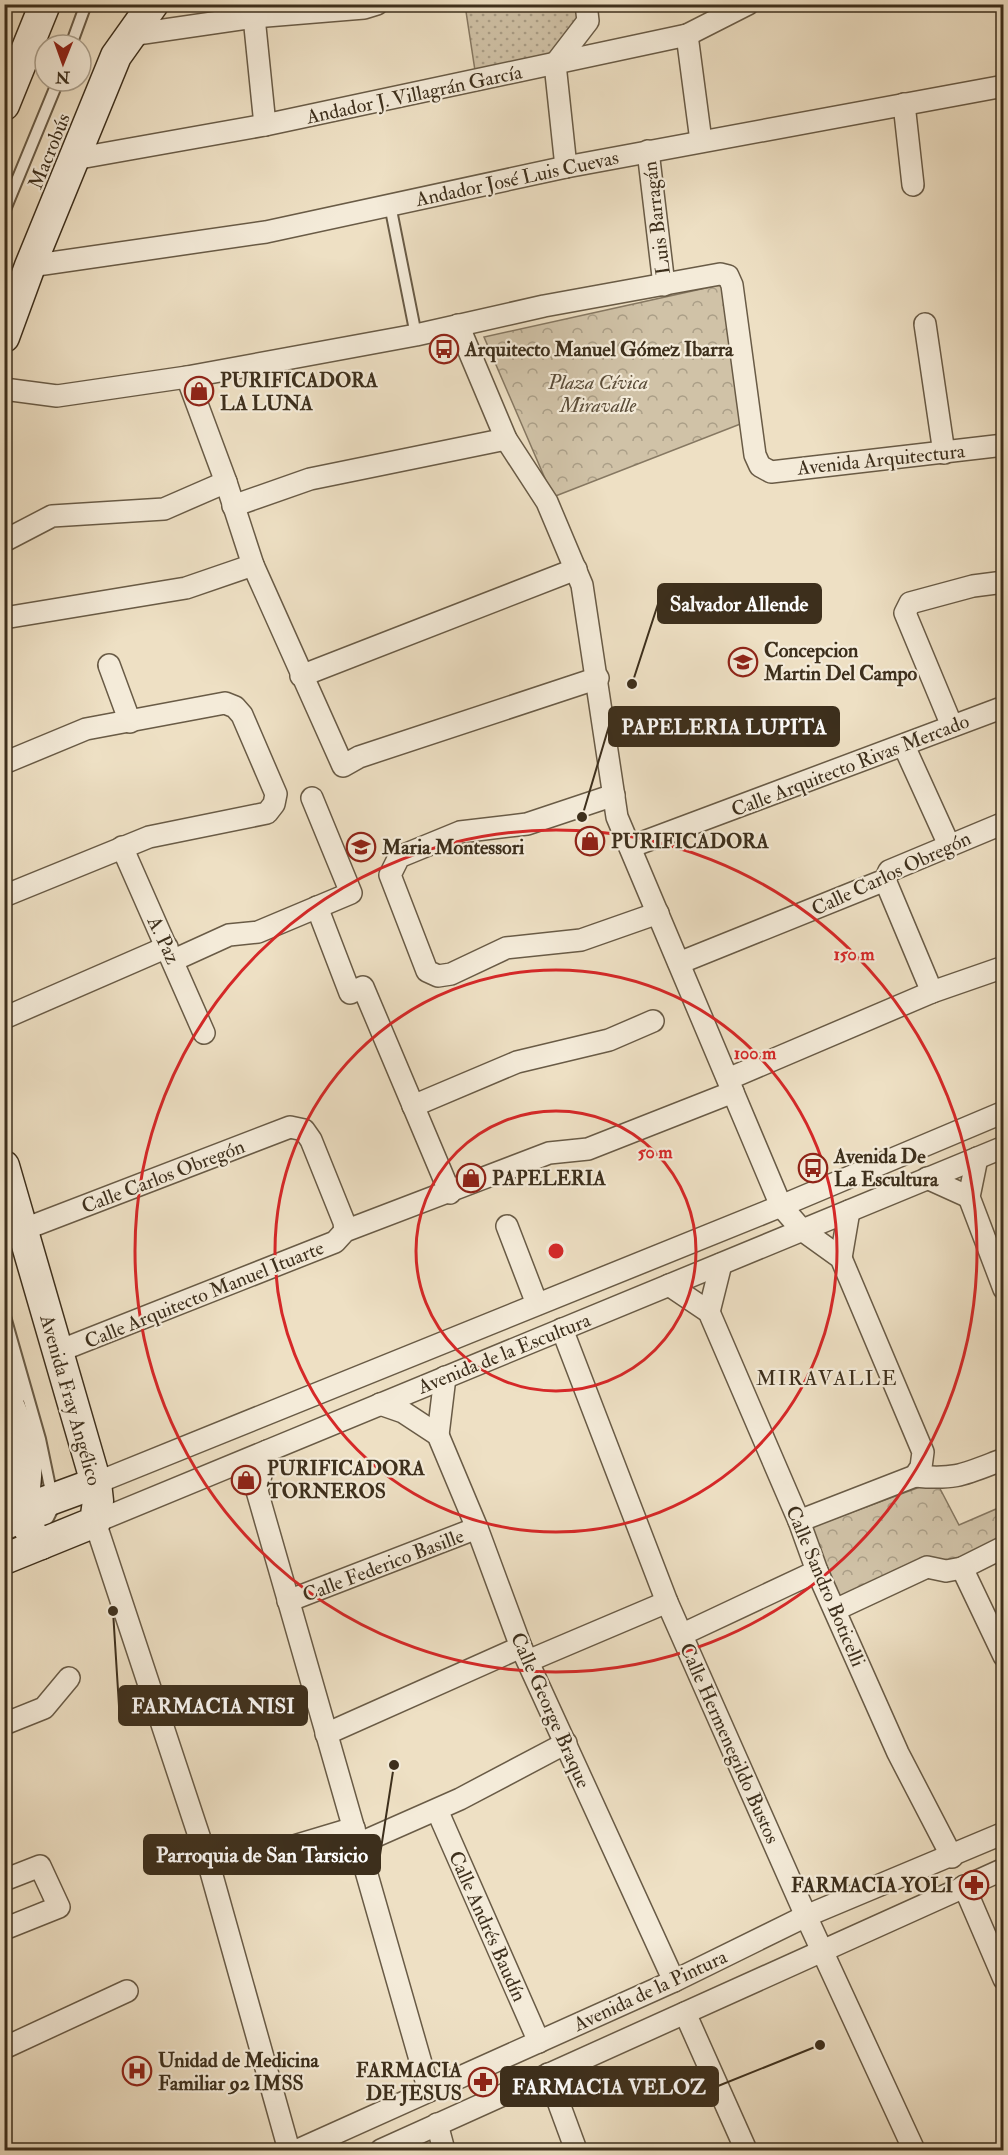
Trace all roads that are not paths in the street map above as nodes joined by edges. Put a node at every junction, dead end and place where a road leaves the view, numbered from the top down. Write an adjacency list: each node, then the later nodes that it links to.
1 (45, 4): 15 (street)
2 (86, 4): 9 (lane)
3 (153, 4): 8 (street)
4 (377, 4): 7 (street)
5 (586, 4): 11 (street)
6 (748, 4): 10 (street, Andador J. Villagrán García)
7 (254, 17): 8 (street); 16 (street)
8 (128, 29): 19 (street); 26 (lane, Macrobús)
9 (75, 33)
10 (687, 35): 11 (street, Andador J. Villagrán García); 17 (street)
11 (555, 64): 16 (street, Andador J. Villagrán García); 20 (street)
12 (1004, 86): 14 (street, Andador José Luis Cuevas)
13 (53, 93): 23 (lane, Macrobús)
14 (904, 104): 17 (street, Andador José Luis Cuevas); 21 (street)
15 (4, 105)
16 (265, 125): 19 (street, Andador J. Villagrán García)
17 (701, 141): 18 (street, Andador José Luis Cuevas)
18 (648, 151): 20 (street, Andador José Luis Cuevas); 25 (street, Luis Barragán)
19 (74, 159): 24 (street)
20 (566, 167): 22 (street, Andador José Luis Cuevas)
21 (913, 185)
22 (390, 205): 24 (street, Andador José Luis Cuevas); 29 (lane)
23 (4, 212)
24 (30, 266): 30 (street)
25 (664, 285): 28 (street); 35 (street, Avenida Arquitectura)
26 (4, 315)
27 (925, 324): 35 (street)
28 (458, 325): 29 (street); 33 (street)
29 (416, 335): 31 (street)
30 (4, 337)
31 (187, 376): 32 (street); 36 (street)
32 (4, 389)
33 (507, 439): 37 (street); 40 (street)
34 (1004, 445): 35 (street, Avenida Arquitectura)
35 (944, 453)
36 (226, 482): 37 (street); 38 (street)
37 (233, 506): 39 (street)
38 (4, 540)
39 (253, 565): 42 (street); 44 (street)
40 (576, 569): 44 (street); 45 (street)
41 (1004, 582): 48 (street)
42 (5, 618)
43 (110, 665): 47 (street)
44 (301, 676): 45 (street)
45 (597, 678): 51 (street)
46 (1004, 708): 48 (street, Calle Arquitecto Rivas Mercado)
47 (130, 722): 50 (street); 55 (street)
48 (952, 726): 49 (street, Calle Arquitecto Rivas Mercado)
49 (904, 746): 54 (street); 56 (street, Calle Arquitecto Rivas Mercado)
50 (4, 763)
51 (614, 795): 56 (street); 60 (street)
52 (312, 798): 59 (street)
53 (1004, 823): 54 (street, Calle Carlos Obregón)
54 (949, 845): 57 (street, Calle Carlos Obregón)
55 (122, 847): 58 (street); 61 (street, A. Paz)
56 (630, 848): 60 (street)
57 (885, 880): 62 (street, Calle Carlos Obregón); 64 (street)
58 (4, 896)
59 (317, 907): 61 (street); 69 (street)
60 (658, 913): 62 (street)
61 (170, 953): 65 (street); 67 (street, A. Paz)
62 (679, 963): 68 (street)
63 (995, 969): 64 (street, Calle Arquitecto Manuel Ituarte)
64 (932, 992): 68 (street, Calle Arquitecto Manuel Ituarte)
65 (4, 1018)
66 (653, 1021): 69 (street)
67 (204, 1033)
68 (730, 1086): 76 (street, Calle Arquitecto Manuel Ituarte); 79 (street)
69 (413, 1106): 76 (street)
70 (1004, 1112): 79 (street, Avenida de la Escultura)
71 (304, 1130): 82 (street, Calle Carlos Obregón); 84 (street, Calle Arquitecto Manuel Ituarte)
72 (1004, 1147): 73 (street, Avenida de la Escultura)
73 (977, 1158): 75 (street, Avenida de la Escultura); 78 (street)
74 (4, 1166): 82 (street, Avenida Fray Angélico)
75 (927, 1178): 78 (street); 80 (street, Avenida de la Escultura)
76 (450, 1193): 84 (street, Calle Arquitecto Manuel Ituarte)
77 (4, 1196): 104 (lane)
78 (969, 1197): 88 (street)
79 (781, 1206): 83 (street); 89 (street, Avenida de la Escultura)
80 (849, 1211): 83 (street, Avenida de la Escultura); 85 (street)
81 (507, 1226): 89 (street)
82 (22, 1230): 94 (street, Avenida Fray Angélico)
83 (802, 1230): 85 (street); 86 (street, Avenida de la Escultura)
84 (345, 1231): 94 (street, Calle Arquitecto Manuel Ituarte)
85 (841, 1258): 102 (street)
86 (721, 1264): 87 (street, Avenida de la Escultura); 90 (street)
87 (669, 1285): 90 (street); 92 (street, Avenida de la Escultura)
88 (1004, 1289)
89 (537, 1304): 104 (street, Avenida de la Escultura)
90 (709, 1312): 105 (street, Calle Sandro Boticelli)
91 (4, 1313): 104 (lane)
92 (562, 1329): 95 (street, Avenida de la Escultura); 111 (street, Calle Hermenegildo Bustos)
93 (4, 1343): 104 (lane)
94 (59, 1351): 104 (street, Avenida Fray Angélico)
95 (445, 1377): 97 (street, Avenida de la Escultura); 98 (street, Calle George Braque)
96 (4, 1393): 104 (street, Avenida Fray Angélico)
97 (380, 1404): 98 (street); 99 (street, Avenida de la Escultura)
98 (438, 1435): 106 (street, Calle George Braque)
99 (267, 1451): 101 (street, Avenida de la Escultura); 103 (street)
100 (1004, 1459): 102 (street)
101 (224, 1469): 103 (street); 104 (street, Avenida de la Escultura)
102 (918, 1471): 105 (street)
103 (257, 1491): 110 (street)
104 (43, 1520): 140 (street, Avenida Fray Angélico)
105 (799, 1521): 109 (street, Calle Sandro Boticelli)
106 (477, 1528): 110 (street, Calle Federico Basille); 114 (street, Calle George Braque)
107 (1004, 1547): 108 (street)
108 (962, 1568): 112 (street); 115 (street)
109 (817, 1571): 112 (street, Calle Sandro Boticelli); 113 (street)
110 (288, 1601): 118 (street)
111 (667, 1602): 113 (street, Calle Hermenegildo Bustos); 114 (street)
112 (836, 1610): 123 (street, Calle Sandro Boticelli)
113 (683, 1634): 128 (street, Calle Hermenegildo Bustos)
114 (524, 1654): 118 (street); 119 (street, Calle George Braque)
115 (1004, 1656)
116 (69, 1678): 117 (street)
117 (4, 1724)
118 (326, 1734): 122 (street)
119 (566, 1743): 120 (street); 132 (street, Calle George Braque)
120 (437, 1810): 122 (street); 135 (street, Calle Andrés Baudín)
121 (1004, 1833): 123 (street, Avenida de la Pintura)
122 (356, 1836): 124 (street); 138 (street)
123 (952, 1857): 128 (street, Avenida de la Pintura)
124 (242, 1862)
125 (1004, 1869): 127 (street, Avenida de la Pintura)
126 (4, 1880): 129 (street)
127 (964, 1886): 130 (street, Avenida de la Pintura); 131 (street)
128 (806, 1916): 130 (street, Calle Hermenegildo Bustos); 132 (street, Avenida de la Pintura)
129 (4, 1929)
130 (822, 1951): 134 (street, Avenida de la Pintura); 146 (street, Calle Hermenegildo Bustos)
131 (1004, 1979)
132 (674, 1981): 135 (street, Avenida de la Pintura)
133 (127, 1991): 136 (street)
134 (685, 2013): 137 (street, Avenida de la Pintura); 145 (street)
135 (538, 2042): 138 (street, Avenida de la Pintura)
136 (4, 2048)
137 (548, 2074): 139 (street, Avenida de la Pintura); 144 (street)
138 (429, 2091): 141 (street, Avenida de la Pintura)
139 (437, 2124): 142 (street, Avenida de la Pintura); 143 (street)
140 (289, 2151)
141 (298, 2151)
142 (381, 2151)
143 (444, 2151)
144 (576, 2151)
145 (746, 2151)
146 (914, 2151)

